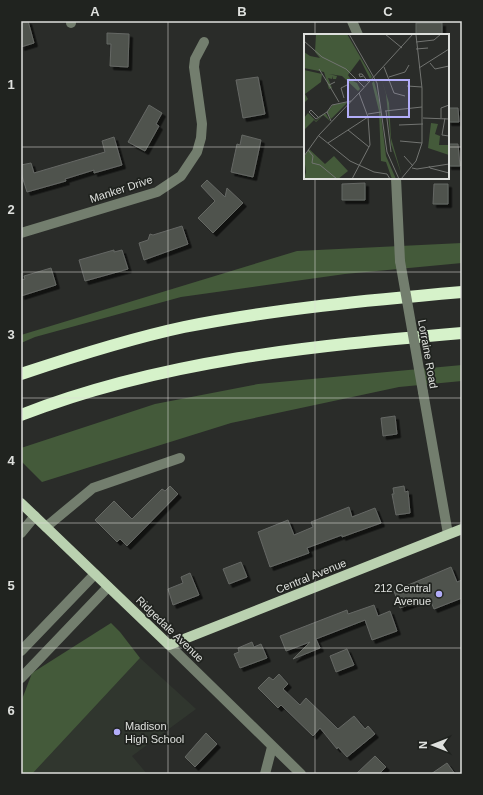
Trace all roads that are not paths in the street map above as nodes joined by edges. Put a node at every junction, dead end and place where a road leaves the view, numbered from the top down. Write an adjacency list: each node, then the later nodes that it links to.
1 (352, 21): 2 (street)
2 (358, 34)
3 (204, 42): 5 (street, Manker Drive)
4 (396, 179): 16 (street, Lorraine Road, bridge)
5 (21, 233)
6 (462, 292): 8 (highway)
7 (462, 333): 9 (highway)
8 (21, 374)
9 (21, 415)
10 (180, 458): 13 (street)
11 (21, 503): 12 (main road, Ridgedale Avenue)
12 (35, 516): 13 (main road, Ridgedale Avenue); 15 (street)
13 (46, 527): 17 (main road, Ridgedale Avenue)
14 (462, 529): 16 (main road, Central Avenue)
15 (21, 533)
16 (448, 534): 19 (main road, Central Avenue)
17 (95, 574): 18 (main road, Ridgedale Avenue); 20 (street)
18 (108, 587): 19 (main road, Ridgedale Avenue); 21 (street)
19 (169, 645): 22 (street, Ridgedale Avenue)
20 (21, 651)
21 (21, 678)
22 (272, 747): 23 (street); 24 (street, Ridgedale Avenue)
23 (265, 774)
24 (301, 774)

